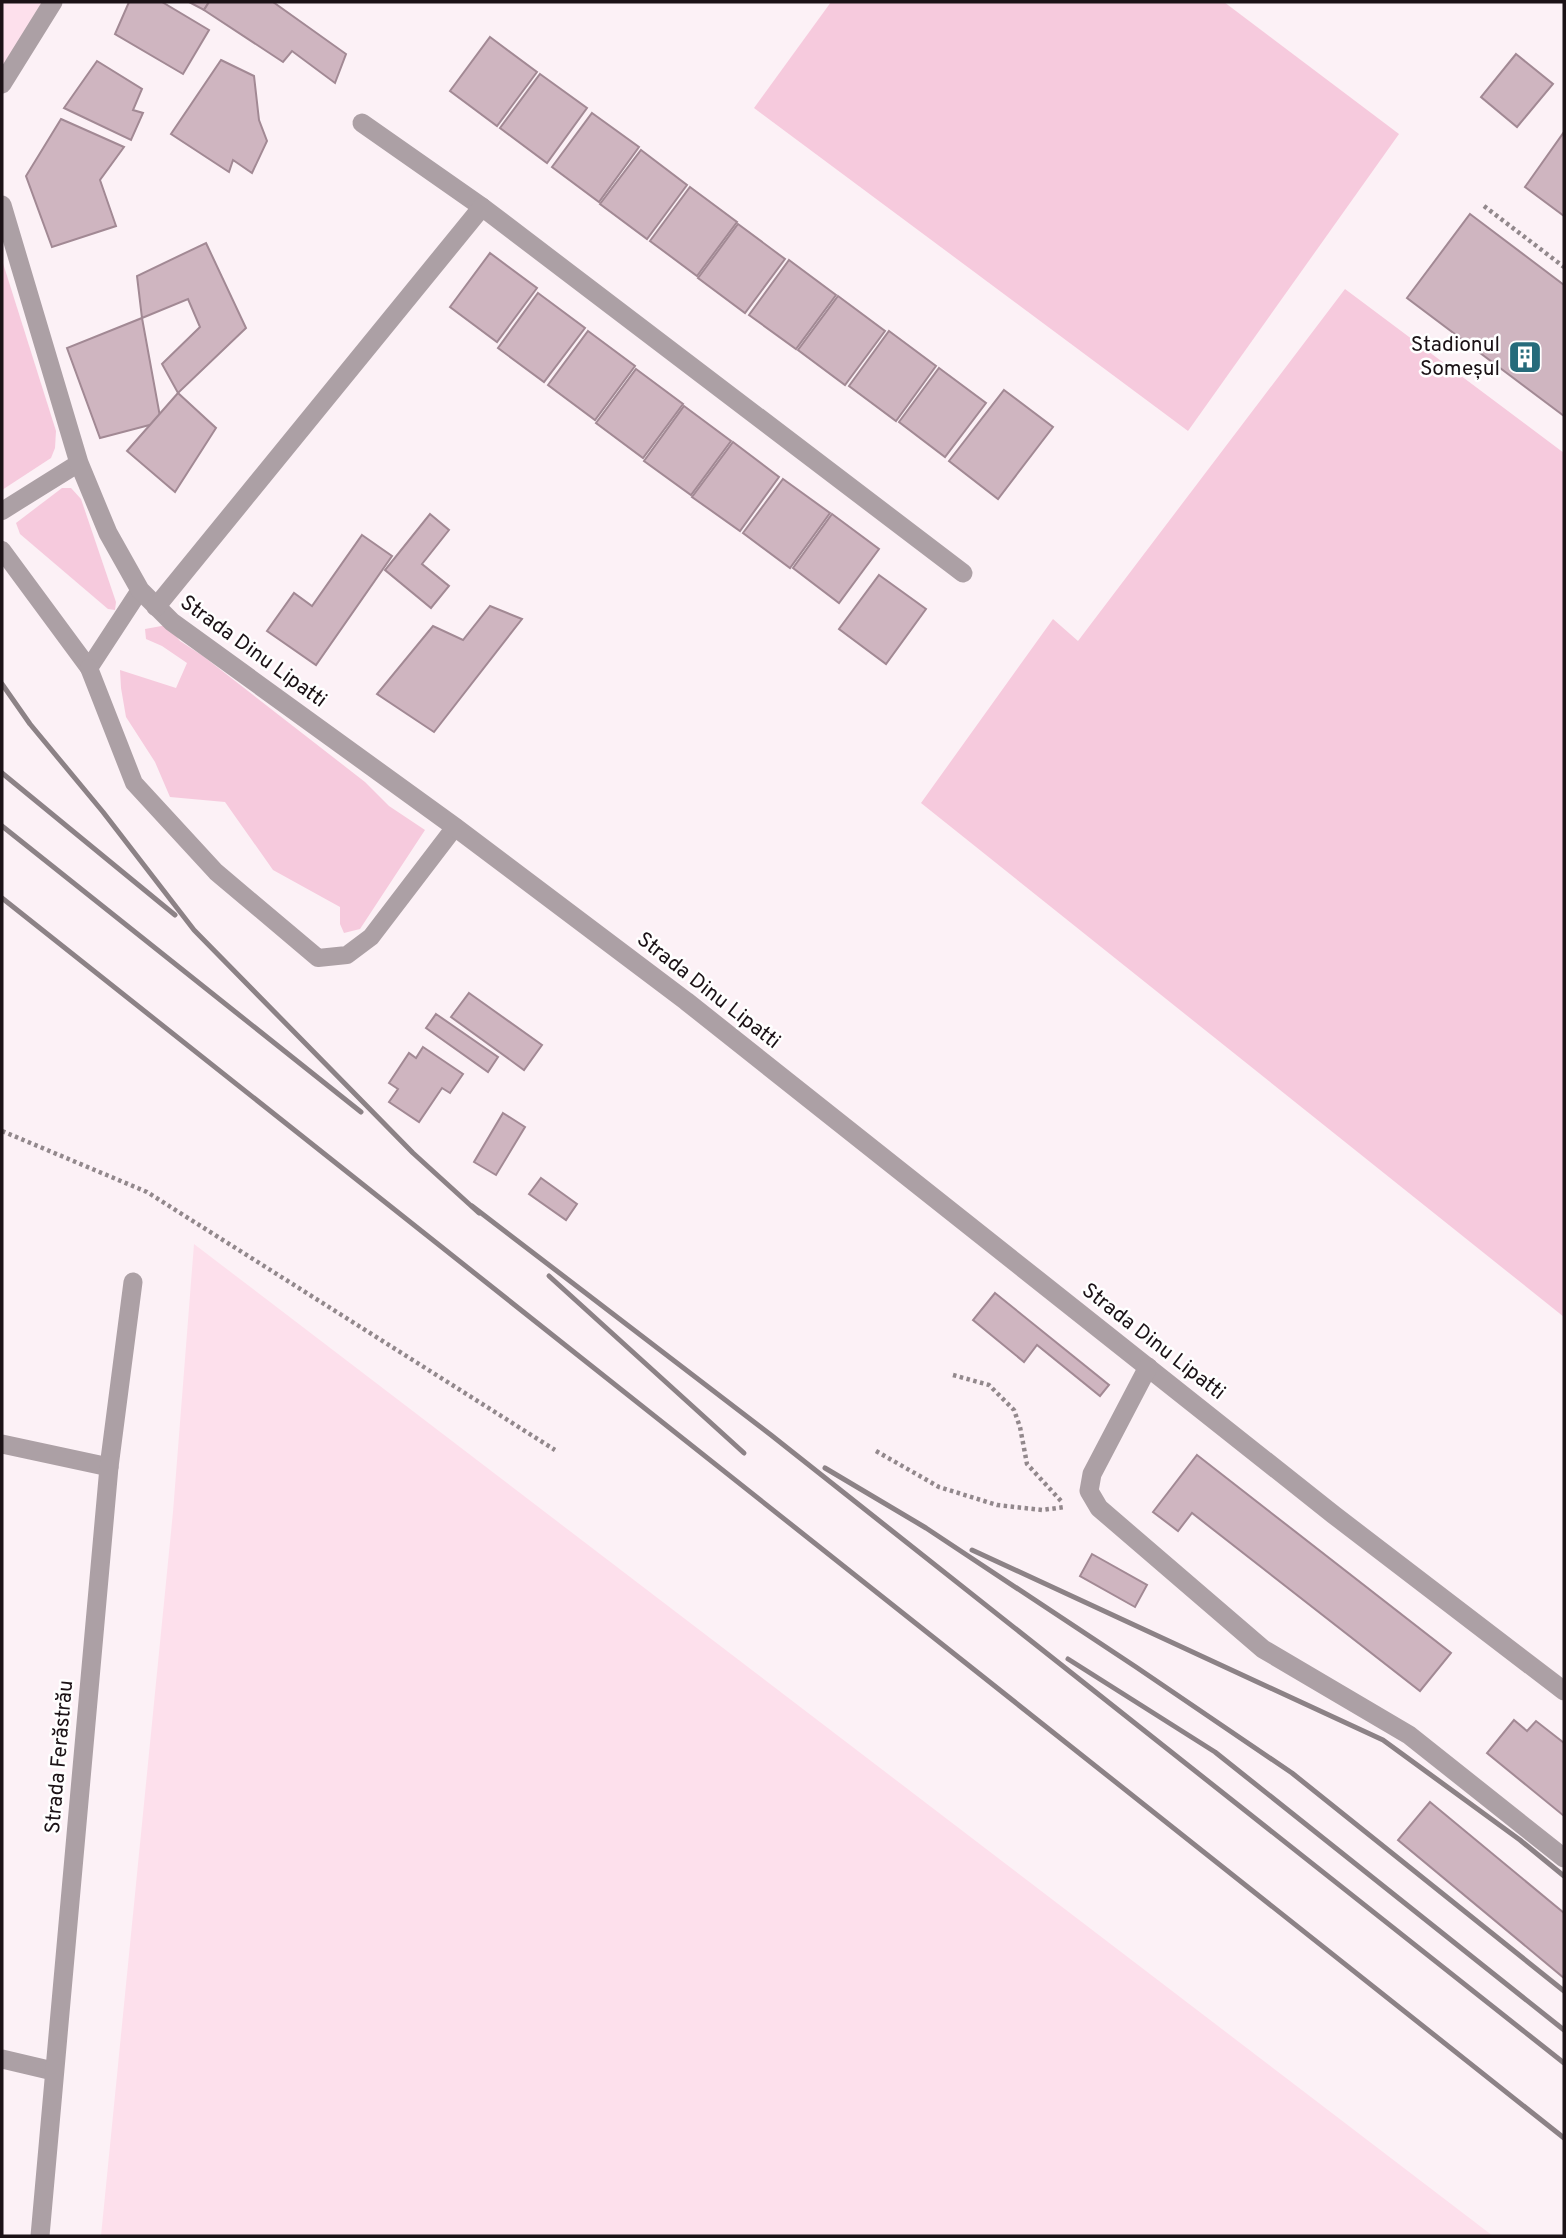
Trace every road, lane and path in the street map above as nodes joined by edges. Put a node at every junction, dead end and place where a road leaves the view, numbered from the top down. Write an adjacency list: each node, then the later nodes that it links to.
1 (53, 2): 2 (street)
2 (3, 79)
3 (362, 123): 6 (street)
4 (2, 205): 8 (street, Strada Dinu Lipatti)
5 (1484, 206): 7 (path)
6 (482, 207): 11 (street); 13 (street)
7 (1564, 267)
8 (79, 463): 9 (lane); 12 (street, Strada Dinu Lipatti)
9 (2, 511)
10 (2, 550): 14 (lane)
11 (963, 573)
12 (140, 590): 13 (street, Strada Dinu Lipatti); 14 (lane)
13 (156, 607): 15 (street, Strada Dinu Lipatti)
14 (89, 668): 15 (lane)
15 (455, 827): 18 (street, Strada Dinu Lipatti)
16 (2, 1131): 21 (path)
17 (133, 1282): 23 (street, Strada Ferăstrău)
18 (1148, 1367): 24 (street, Strada Dinu Lipatti); 25 (street)
19 (953, 1376): 22 (path)
20 (2, 1444): 23 (street)
21 (555, 1450)
22 (876, 1451)
23 (109, 1467): 27 (street, Strada Ferăstrău)
24 (1564, 1691)
25 (1564, 1858)
26 (2, 2059): 27 (street)
27 (53, 2071): 28 (street, Strada Ferăstrău)
28 (40, 2236)

